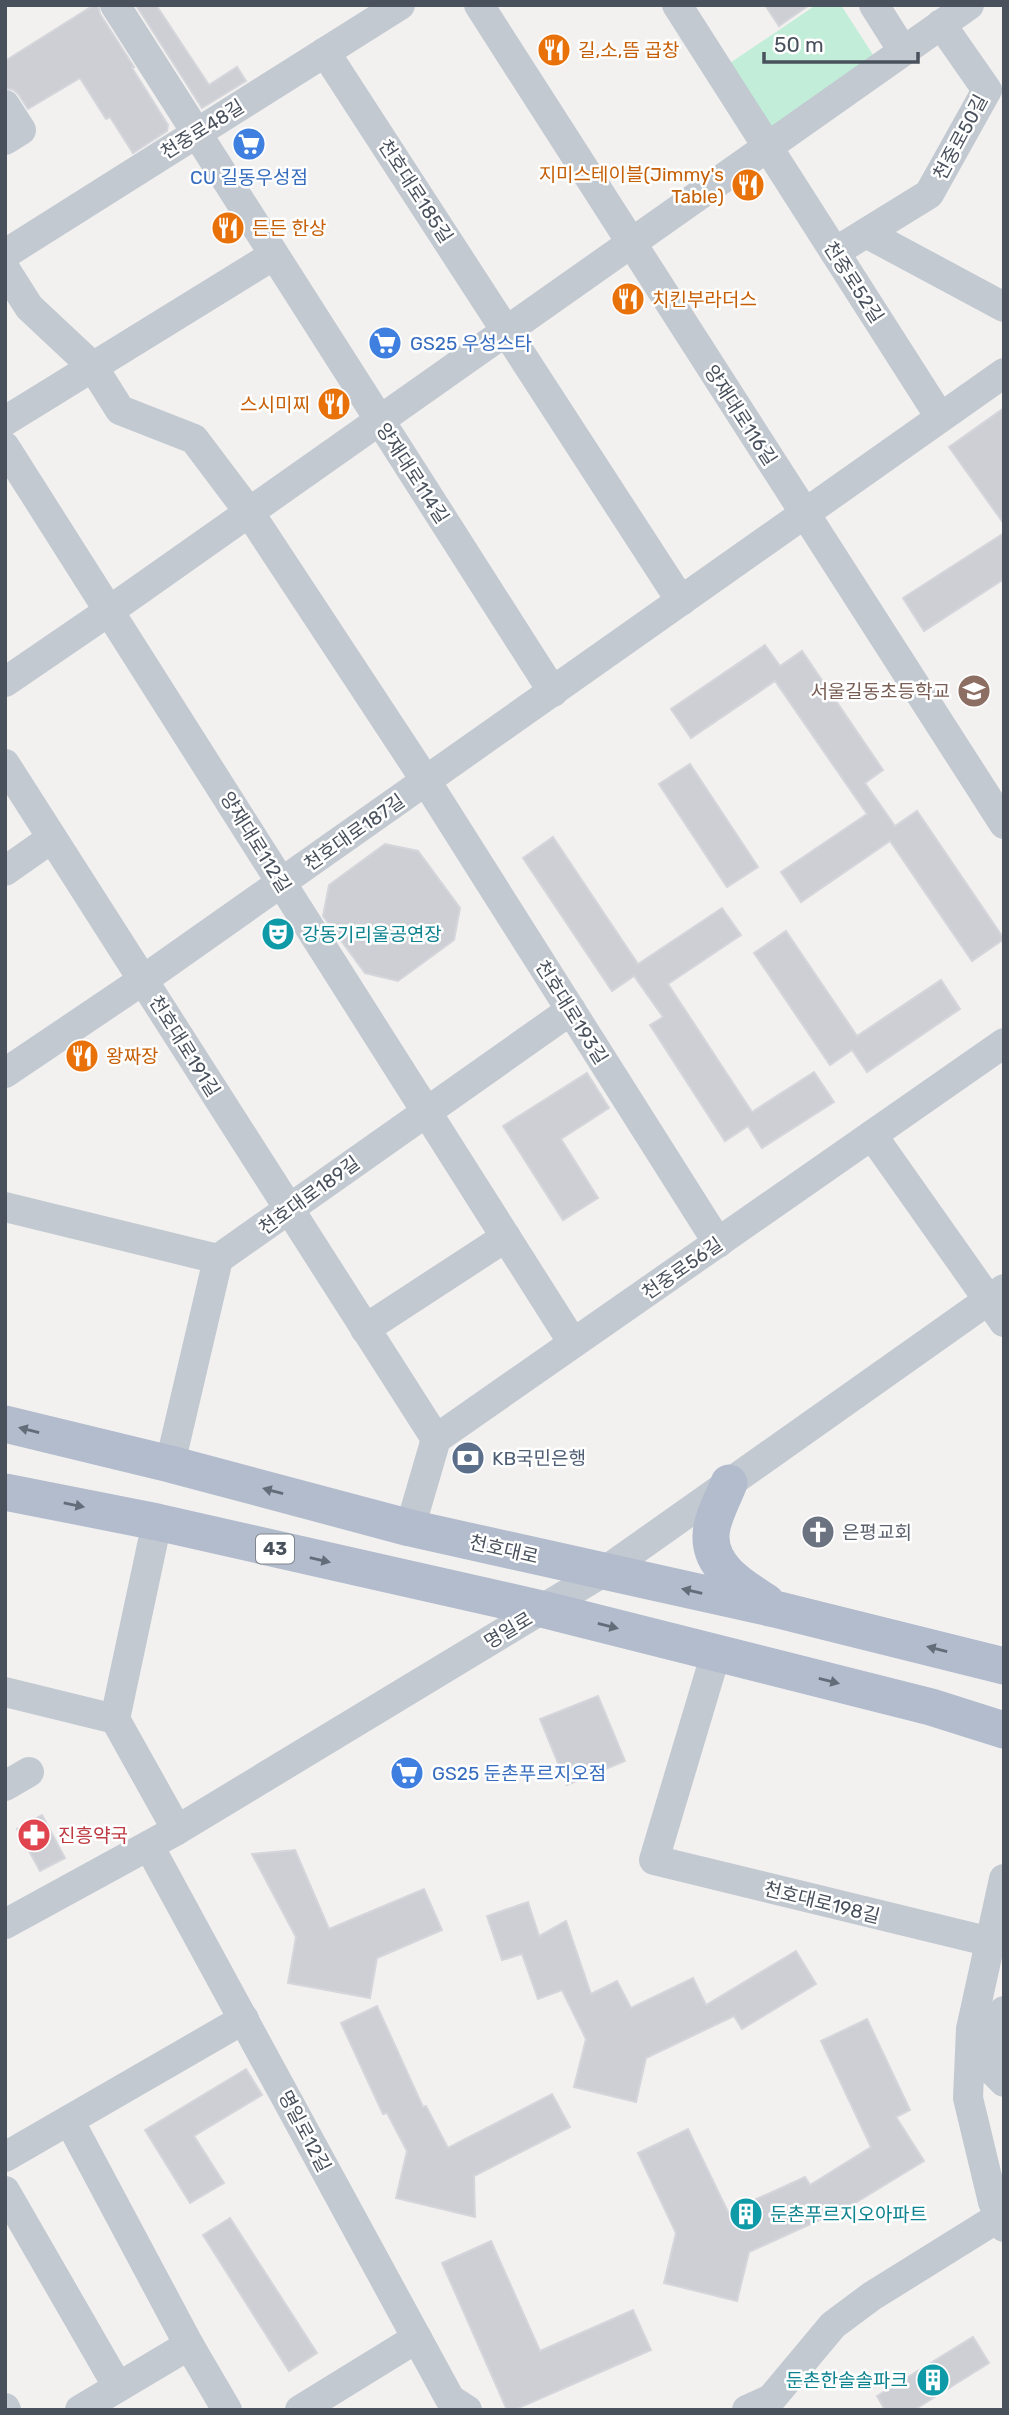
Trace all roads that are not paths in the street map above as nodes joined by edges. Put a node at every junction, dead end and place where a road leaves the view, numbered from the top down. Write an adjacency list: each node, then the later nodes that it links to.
1 (115, 5): 11 (street, 양재대로114길)
2 (400, 5): 9 (street, 천중로48길)
3 (479, 5): 15 (street, 양재대로116길)
4 (677, 5): 13 (street)
5 (874, 5): 8 (street)
6 (969, 5): 7 (street)
7 (941, 24): 8 (street); 14 (street, 천중로50길)
8 (903, 51): 13 (street)
9 (325, 52): 11 (street, 천중로48길); 21 (street, 천호대로185길)
10 (5, 105): 12 (street)
11 (196, 133): 17 (street, 천중로48길); 18 (street, 양재대로114길)
12 (5, 140)
13 (767, 146): 15 (street); 16 (street, 천중로52길)
14 (866, 233): 16 (street, 천중로50길); 20 (street, 천중로52길)
15 (631, 242): 21 (street); 29 (street, 양재대로116길)
16 (835, 252): 24 (street, 천중로52길)
17 (5, 254)
18 (274, 255): 22 (street); 25 (street, 양재대로114길)
19 (5, 268): 22 (street)
20 (1004, 307)
21 (506, 331): 25 (street); 30 (street)
22 (93, 367): 26 (street); 28 (street)
23 (1004, 373): 24 (street)
24 (940, 417): 29 (street)
25 (379, 420): 28 (street); 33 (street, 양재대로114길)
26 (5, 421)
27 (5, 447): 31 (street, 양재대로112길)
28 (249, 513): 31 (street); 35 (street)
29 (804, 514): 30 (street, 천호대로187길); 36 (street, 양재대로116길)
30 (681, 601): 33 (street, 천호대로187길)
31 (109, 611): 32 (street); 39 (street, 양재대로112길)
32 (5, 682)
33 (553, 692): 35 (street, 천호대로187길)
34 (5, 764): 37 (street, 천호대로191길)
35 (426, 781): 39 (street, 천호대로187길); 41 (street, 천호대로193길)
36 (1004, 824)
37 (52, 838): 38 (street); 40 (street, 천호대로191길)
38 (5, 871)
39 (281, 883): 40 (street, 천호대로187길); 44 (street, 양재대로112길)
40 (143, 981): 43 (street, 천호대로187길); 47 (street, 천호대로191길)
41 (571, 1010): 44 (street, 천호대로189길); 49 (street, 천호대로193길)
42 (1004, 1044): 45 (street, 천중로56길)
43 (5, 1073)
44 (426, 1111): 47 (street, 천호대로189길); 48 (street, 양재대로112길)
45 (872, 1135): 49 (street, 천중로56길); 51 (street, 명일로)
46 (5, 1207): 50 (street)
47 (289, 1210): 50 (street, 천호대로189길); 52 (street, 천호대로191길)
48 (506, 1237): 52 (street); 53 (street, 양재대로112길)
49 (718, 1243): 53 (street, 천중로56길)
50 (218, 1259): 56 (street)
51 (999, 1304): 57 (street, 명일로)
52 (365, 1328): 55 (street, 천호대로191길)
53 (573, 1343): 55 (street, 천중로56길)
54 (5, 1424): 56 (main road, 천호대로, one-way to 54)
55 (436, 1439): 60 (street)
56 (170, 1464): 60 (main road, 천호대로, one-way to 56)
57 (729, 1483): 61 (street, 명일로); 63 (main road)
58 (5, 1492): 59 (main road, 43, one-way to 59)
59 (157, 1522): 62 (main road, 43, one-way to 62); 67 (street)
60 (410, 1528): 61 (main road, 천호대로)
61 (605, 1571): 62 (street, 명일로); 63 (main road, 천호대로, one-way to 61)
62 (542, 1609): 64 (main road, 43, one-way to 64); 69 (street, 명일로)
63 (779, 1610): 65 (main road, 천호대로, one-way to 63)
64 (716, 1653): 68 (main road, 43, one-way to 68); 73 (street, 천호대로198길)
65 (1004, 1666)
66 (5, 1692): 67 (street)
67 (115, 1719): 69 (street)
68 (1004, 1730)
69 (177, 1830): 70 (street, 명일로)
70 (149, 1846): 72 (street, 명일로); 75 (street, 명일로12길)
71 (1004, 1879): 73 (street)
72 (5, 1924)
73 (991, 1942): 80 (street)
74 (1004, 2011): 76 (street)
75 (244, 2019): 77 (street); 81 (street, 명일로12길)
76 (1004, 2082)
77 (69, 2120): 78 (street); 82 (street)
78 (5, 2157)
79 (5, 2191): 83 (street)
80 (1002, 2222): 88 (street)
81 (417, 2338): 86 (street); 87 (street, 명일로12길)
82 (189, 2345): 83 (street); 85 (street)
83 (118, 2387): 84 (street)
84 (80, 2410)
85 (227, 2410)
86 (300, 2410)
87 (467, 2410)
88 (747, 2410)

